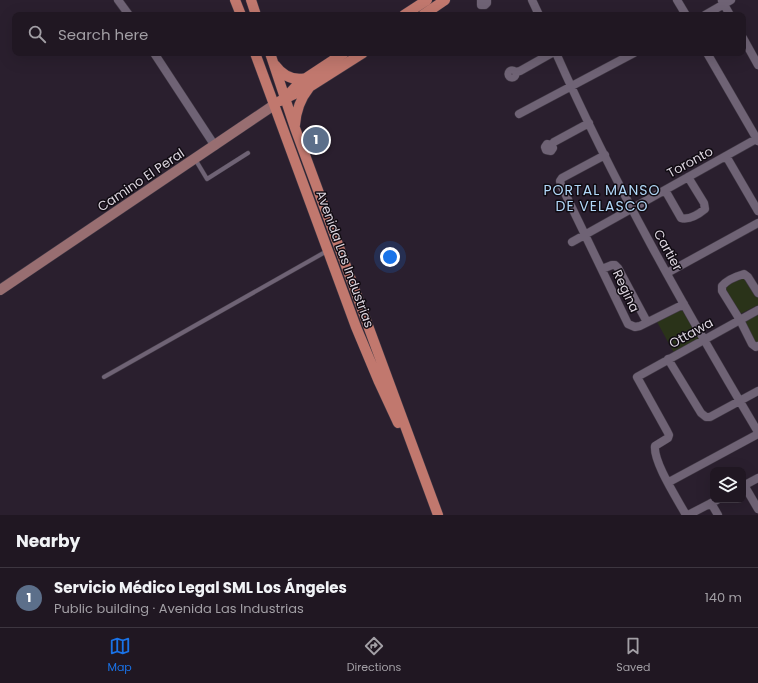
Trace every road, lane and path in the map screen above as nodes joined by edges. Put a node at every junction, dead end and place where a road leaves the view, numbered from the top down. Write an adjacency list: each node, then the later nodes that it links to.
1 (118, 0): 9 (street)
2 (235, 0): 10 (main road)
3 (250, 0): 11 (main road)
4 (427, 0): 12 (main road)
5 (445, 0): 13 (main road)
6 (532, 0): 14 (street)
7 (677, 0): 15 (street)
8 (726, 1): 16 (street); 17 (street)
9 (127, 12)
10 (240, 12)
11 (255, 12)
12 (409, 12)
13 (427, 12)
14 (538, 12)
15 (684, 12)
16 (710, 12)
17 (729, 12)
18 (746, 43): 29 (street)
19 (156, 56): 40 (street)
20 (256, 56): 34 (main road, Avenida Las Industrias)
21 (271, 56): 28 (main road, Avenida Las Industrias)
22 (352, 56): 27 (main road)
23 (547, 56): 30 (street)
24 (557, 56): 32 (street, Cartier)
25 (628, 56): 32 (street)
26 (709, 56): 38 (street)
27 (340, 59): 31 (main road)
28 (273, 63): 31 (main road); 33 (main road, Avenida Las Industrias)
29 (758, 65)
30 (516, 72)
31 (309, 82): 33 (main road); 37 (main road)
32 (570, 86): 35 (street); 36 (street, Cartier)
33 (285, 98): 34 (main road); 37 (main road, Avenida Las Industrias)
34 (274, 105): 40 (street, Camino El Peral); 52 (main road, Avenida Las Industrias)
35 (519, 114)
36 (589, 123): 39 (street); 42 (street, Cartier)
37 (295, 128): 68 (main road, Avenida Las Industrias)
38 (758, 139): 43 (street, Toronto)
39 (551, 145)
40 (215, 146): 44 (street, Camino El Peral)
41 (248, 153): 44 (lane)
42 (605, 155): 47 (street, Cartier); 50 (street, Regina)
43 (726, 156): 45 (street, Toronto); 48 (street)
44 (195, 159): 55 (street, Camino El Peral)
45 (688, 177): 46 (street, Toronto); 46 (street)
46 (665, 190): 47 (street, Toronto)
47 (632, 209): 50 (street, Toronto); 54 (street, Cartier)
48 (758, 211)
49 (758, 223): 54 (street)
50 (586, 235): 51 (street, Toronto); 53 (street, Regina)
51 (572, 242)
52 (327, 250): 64 (lane); 68 (main road, Avenida Las Industrias)
53 (602, 269): 60 (street); 60 (street, Regina)
54 (667, 273): 57 (street, Cartier)
55 (0, 290)
56 (758, 293): 59 (street)
57 (684, 304): 60 (street, Regina); 61 (street, Cartier)
58 (758, 310): 59 (street, Ottawa)
59 (740, 320): 61 (street, Ottawa); 62 (street)
60 (647, 322)
61 (703, 340): 63 (street, Ottawa); 66 (street, Cartier)
62 (758, 346)
63 (668, 359): 66 (street); 70 (street, Ottawa)
64 (104, 377)
65 (758, 391): 66 (street)
66 (740, 401): 67 (street, Cartier)
67 (758, 433): 70 (street)
68 (421, 470): 76 (main road, Avenida Las Industrias)
69 (758, 478): 71 (street)
70 (669, 482): 77 (street)
71 (746, 484)
72 (746, 490): 75 (street)
73 (712, 503): 77 (street)
74 (714, 503): 78 (street)
75 (758, 509)
76 (438, 515)
77 (687, 515)
78 (718, 515)

